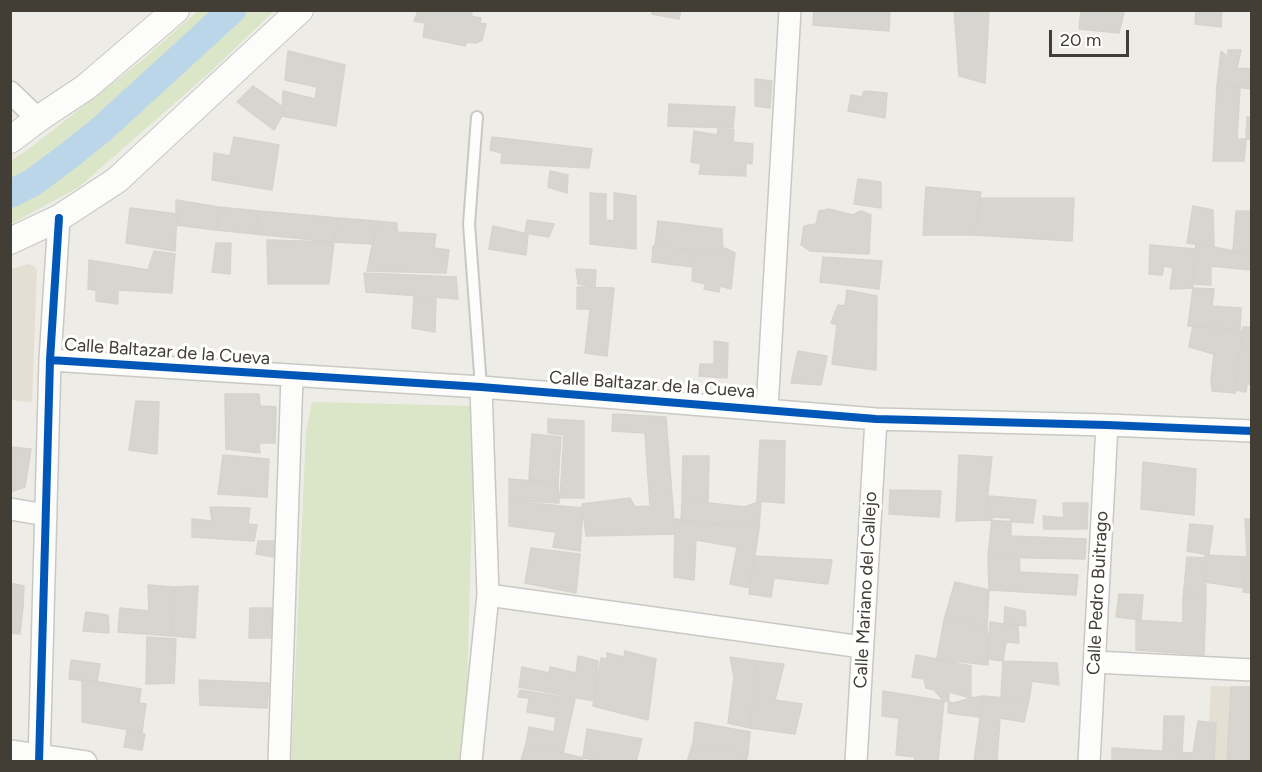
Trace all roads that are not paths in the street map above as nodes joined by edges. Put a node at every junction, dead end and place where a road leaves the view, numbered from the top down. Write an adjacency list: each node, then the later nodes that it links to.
1 (176, 10): 6 (street)
2 (300, 10): 8 (street)
3 (790, 10): 13 (street)
4 (10, 92): 6 (street)
5 (477, 117): 12 (lane)
6 (38, 119): 7 (street)
7 (10, 140)
8 (58, 218): 9 (street); 10 (street)
9 (10, 241)
10 (50, 360): 11 (street, Calle Baltazar de la Cueva); 18 (street)
11 (292, 376): 12 (street, Calle Baltazar de la Cueva); 26 (street)
12 (482, 387): 13 (street, Calle Baltazar de la Cueva); 19 (street)
13 (767, 409): 14 (street, Calle Baltazar de la Cueva)
14 (876, 418): 15 (street, Calle Baltazar de la Cueva); 20 (street, Calle Mariano del Callejo)
15 (1107, 425): 16 (street, Calle Baltazar de la Cueva); 21 (street, Calle Pedro Buitrago)
16 (1251, 431)
17 (10, 509): 18 (street)
18 (46, 515): 24 (street)
19 (488, 595): 20 (street); 27 (street)
20 (862, 647): 28 (street, Calle Mariano del Callejo)
21 (1095, 662): 22 (street); 29 (street, Calle Pedro Buitrago)
22 (1251, 670)
23 (10, 750): 24 (street)
24 (39, 758): 25 (street)
25 (86, 762)
26 (279, 762)
27 (471, 762)
28 (856, 762)
29 (1089, 762)

